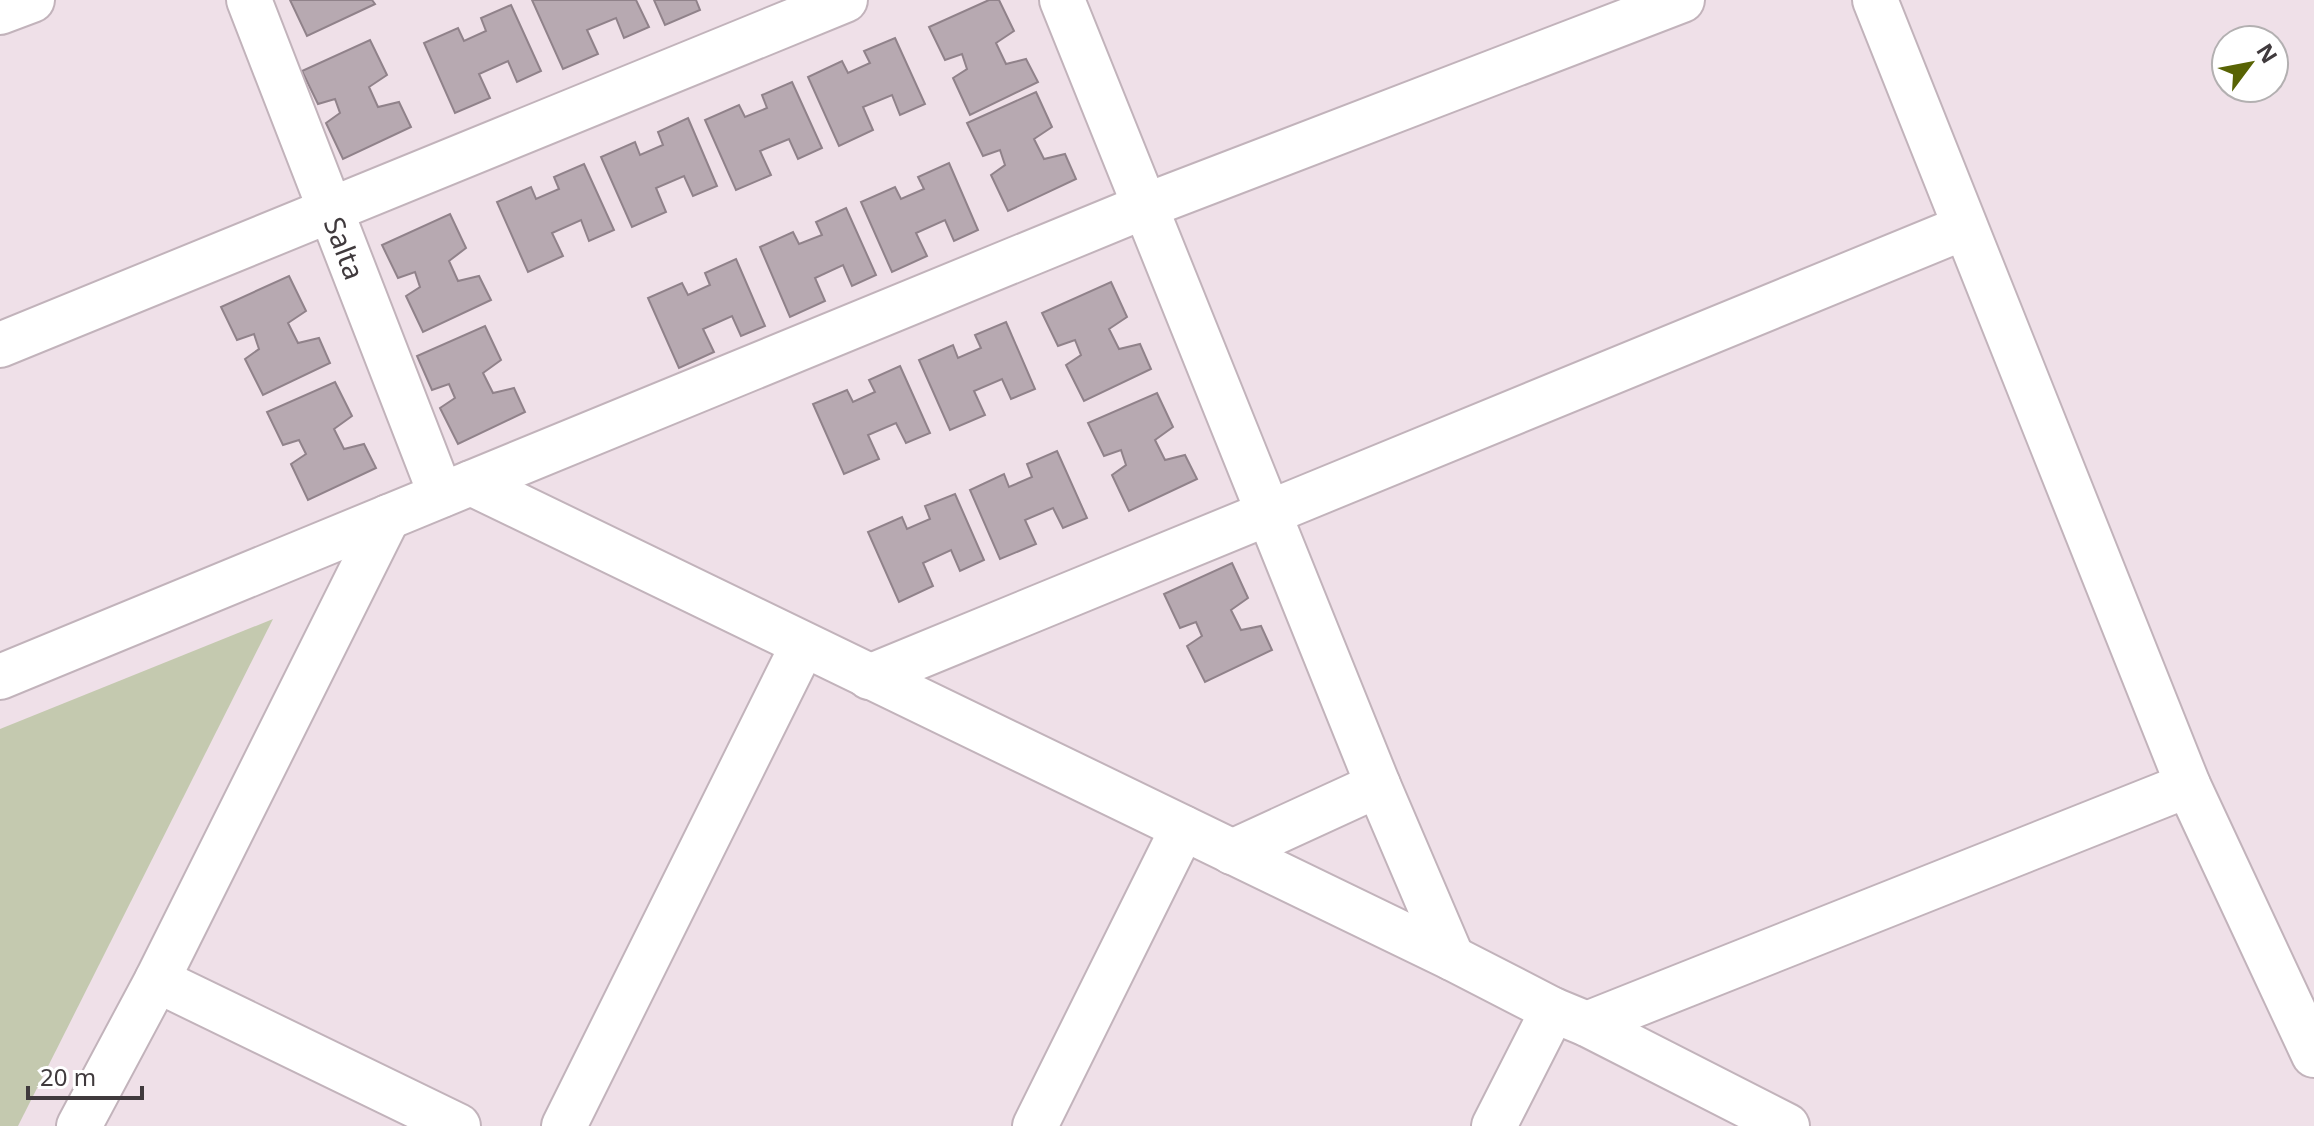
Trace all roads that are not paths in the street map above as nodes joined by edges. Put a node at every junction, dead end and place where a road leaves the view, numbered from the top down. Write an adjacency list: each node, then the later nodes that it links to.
1 (32, 0): 7 (street)
2 (249, 0): 9 (street, Salta)
3 (845, 0): 9 (street)
4 (1062, 0): 8 (street)
5 (1682, 0): 8 (street)
6 (1875, 0): 10 (street)
7 (0, 12)
8 (1143, 207): 12 (street); 13 (street)
9 (330, 210): 11 (street); 12 (street, Salta)
10 (1965, 227): 13 (street); 19 (street)
11 (0, 345)
12 (456, 489): 14 (street); 15 (street)
13 (1268, 512): 17 (street); 18 (street)
14 (388, 517): 16 (street); 23 (street)
15 (803, 645): 17 (street); 28 (street)
16 (0, 677)
17 (869, 677): 20 (street)
18 (1378, 785): 21 (street); 22 (street)
19 (2188, 785): 24 (street); 25 (street)
20 (1183, 828): 21 (street); 29 (street)
21 (1232, 852): 22 (street)
22 (1452, 958): 24 (street)
23 (157, 980): 26 (street); 27 (street)
24 (1570, 1017): 30 (street); 31 (street)
25 (2314, 1055)
26 (79, 1126)
27 (458, 1126)
28 (564, 1126)
29 (1035, 1126)
30 (1494, 1126)
31 (1787, 1126)

